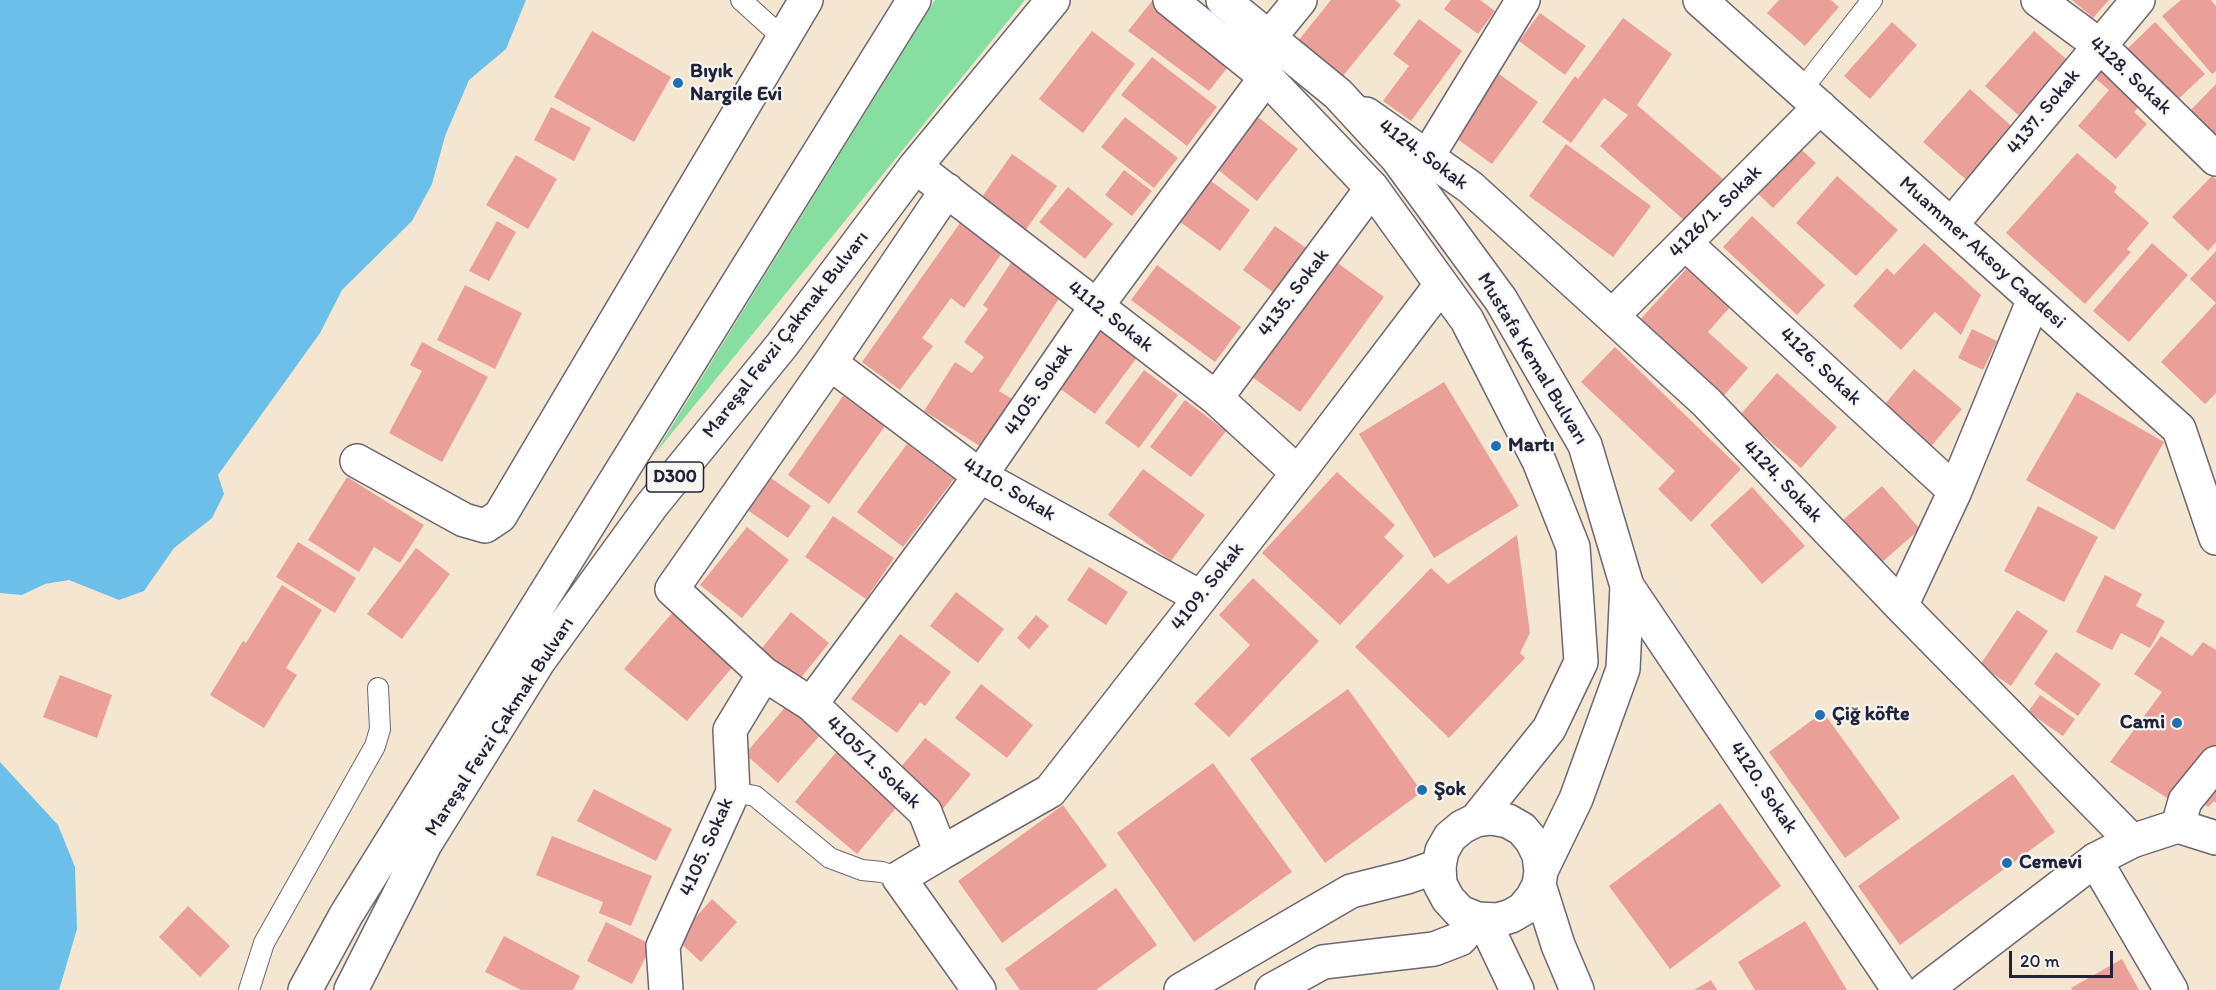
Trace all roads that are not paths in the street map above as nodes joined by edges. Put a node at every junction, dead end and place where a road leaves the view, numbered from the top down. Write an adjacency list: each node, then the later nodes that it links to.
1 (741, 0): 13 (lane)
2 (806, 0): 13 (main road)
3 (914, 0): 56 (main road, Mareşal Fevzi Çakmak Bulvarı / D300)
4 (1053, 0): 21 (main road, Mareşal Fevzi Çakmak Bulvarı / D300)
5 (1170, 0): 16 (main road, Mustafa Kemal Bulvarı)
6 (1223, 0): 14 (main road, Mustafa Kemal Bulvarı)
7 (1300, 0): 14 (main road)
8 (1522, 0): 19 (main road)
9 (1700, 0): 18 (main road, Muammer Aksoy Caddesi)
10 (1872, 0): 18 (lane)
11 (2038, 0): 15 (main road, 4128. Sokak)
12 (2138, 0): 15 (main road, 4137. Sokak)
13 (783, 38): 32 (main road)
14 (1269, 38): 17 (main road, Mustafa Kemal Bulvarı)
15 (2099, 45): 20 (main road, 4128. Sokak); 24 (main road, 4137. Sokak)
16 (1266, 77): 22 (main road, Mustafa Kemal Bulvarı); 28 (main road, 4105. Sokak)
17 (1338, 94): 19 (main road, 4124. Sokak); 37 (main road, Mustafa Kemal Bulvarı)
18 (1810, 99): 24 (main road, Muammer Aksoy Caddesi); 25 (main road, 4126/1. Sokak)
19 (1428, 157): 29 (main road, 4124. Sokak)
20 (2216, 159)
21 (915, 167): 23 (main road, 4112. Sokak); 57 (main road, Mareşal Fevzi Çakmak Bulvarı / D300)
22 (1372, 188): 26 (main road, Mustafa Kemal Bulvarı); 31 (main road, 4135. Sokak)
23 (947, 190): 28 (main road, 4112. Sokak); 30 (main road)
24 (1951, 225): 27 (main road, Muammer Aksoy Caddesi)
25 (1685, 243): 29 (main road, 4126/1. Sokak); 35 (main road, 4126. Sokak)
26 (1441, 285): 33 (main road, 4109. Sokak); 45 (main road, Mustafa Kemal Bulvarı)
27 (2034, 299): 35 (main road); 36 (main road, Muammer Aksoy Caddesi)
28 (1096, 307): 31 (main road, 4112. Sokak); 34 (main road, 4105. Sokak)
29 (1612, 316): 39 (main road, 4124. Sokak)
30 (830, 363): 34 (main road, 4110. Sokak); 40 (main road, 4105/1. Sokak)
31 (1216, 398): 33 (main road, 4112. Sokak)
32 (357, 461)
33 (1298, 473): 38 (main road, 4109. Sokak)
34 (980, 476): 38 (main road, 4110. Sokak); 42 (main road, 4105. Sokak)
35 (1955, 491): 39 (main road)
36 (2216, 538)
37 (1627, 586): 53 (main road, Mustafa Kemal Bulvarı); 64 (main road, 4120. Sokak)
38 (1200, 597): 49 (main road, 4109. Sokak)
39 (1900, 606): 48 (main road, 4124. Sokak)
40 (764, 674): 42 (main road, 4105/1. Sokak); 44 (main road, 4105. Sokak)
41 (378, 688): 55 (lane)
42 (811, 704): 49 (main road, 4105/1. Sokak)
43 (2216, 763): 46 (main road)
44 (733, 792): 52 (lane); 58 (main road, 4105. Sokak)
45 (1476, 820): 51 (main road); 53 (main road)
46 (2178, 826): 47 (main road); 48 (main road)
47 (2216, 838)
48 (2132, 842): 50 (main road)
49 (941, 853): 52 (main road)
50 (2095, 860): 65 (main road); 66 (main road)
51 (1439, 866): 54 (main road); 60 (main road)
52 (899, 878): 59 (main road)
53 (1540, 878): 54 (main road); 63 (main road)
54 (1480, 920): 61 (main road); 62 (main road)
55 (249, 990)
56 (305, 990)
57 (351, 990)
58 (666, 990)
59 (979, 990)
60 (1181, 990)
61 (1272, 990)
62 (1517, 990)
63 (1577, 990)
64 (1899, 990)
65 (1924, 990)
66 (2171, 990)

